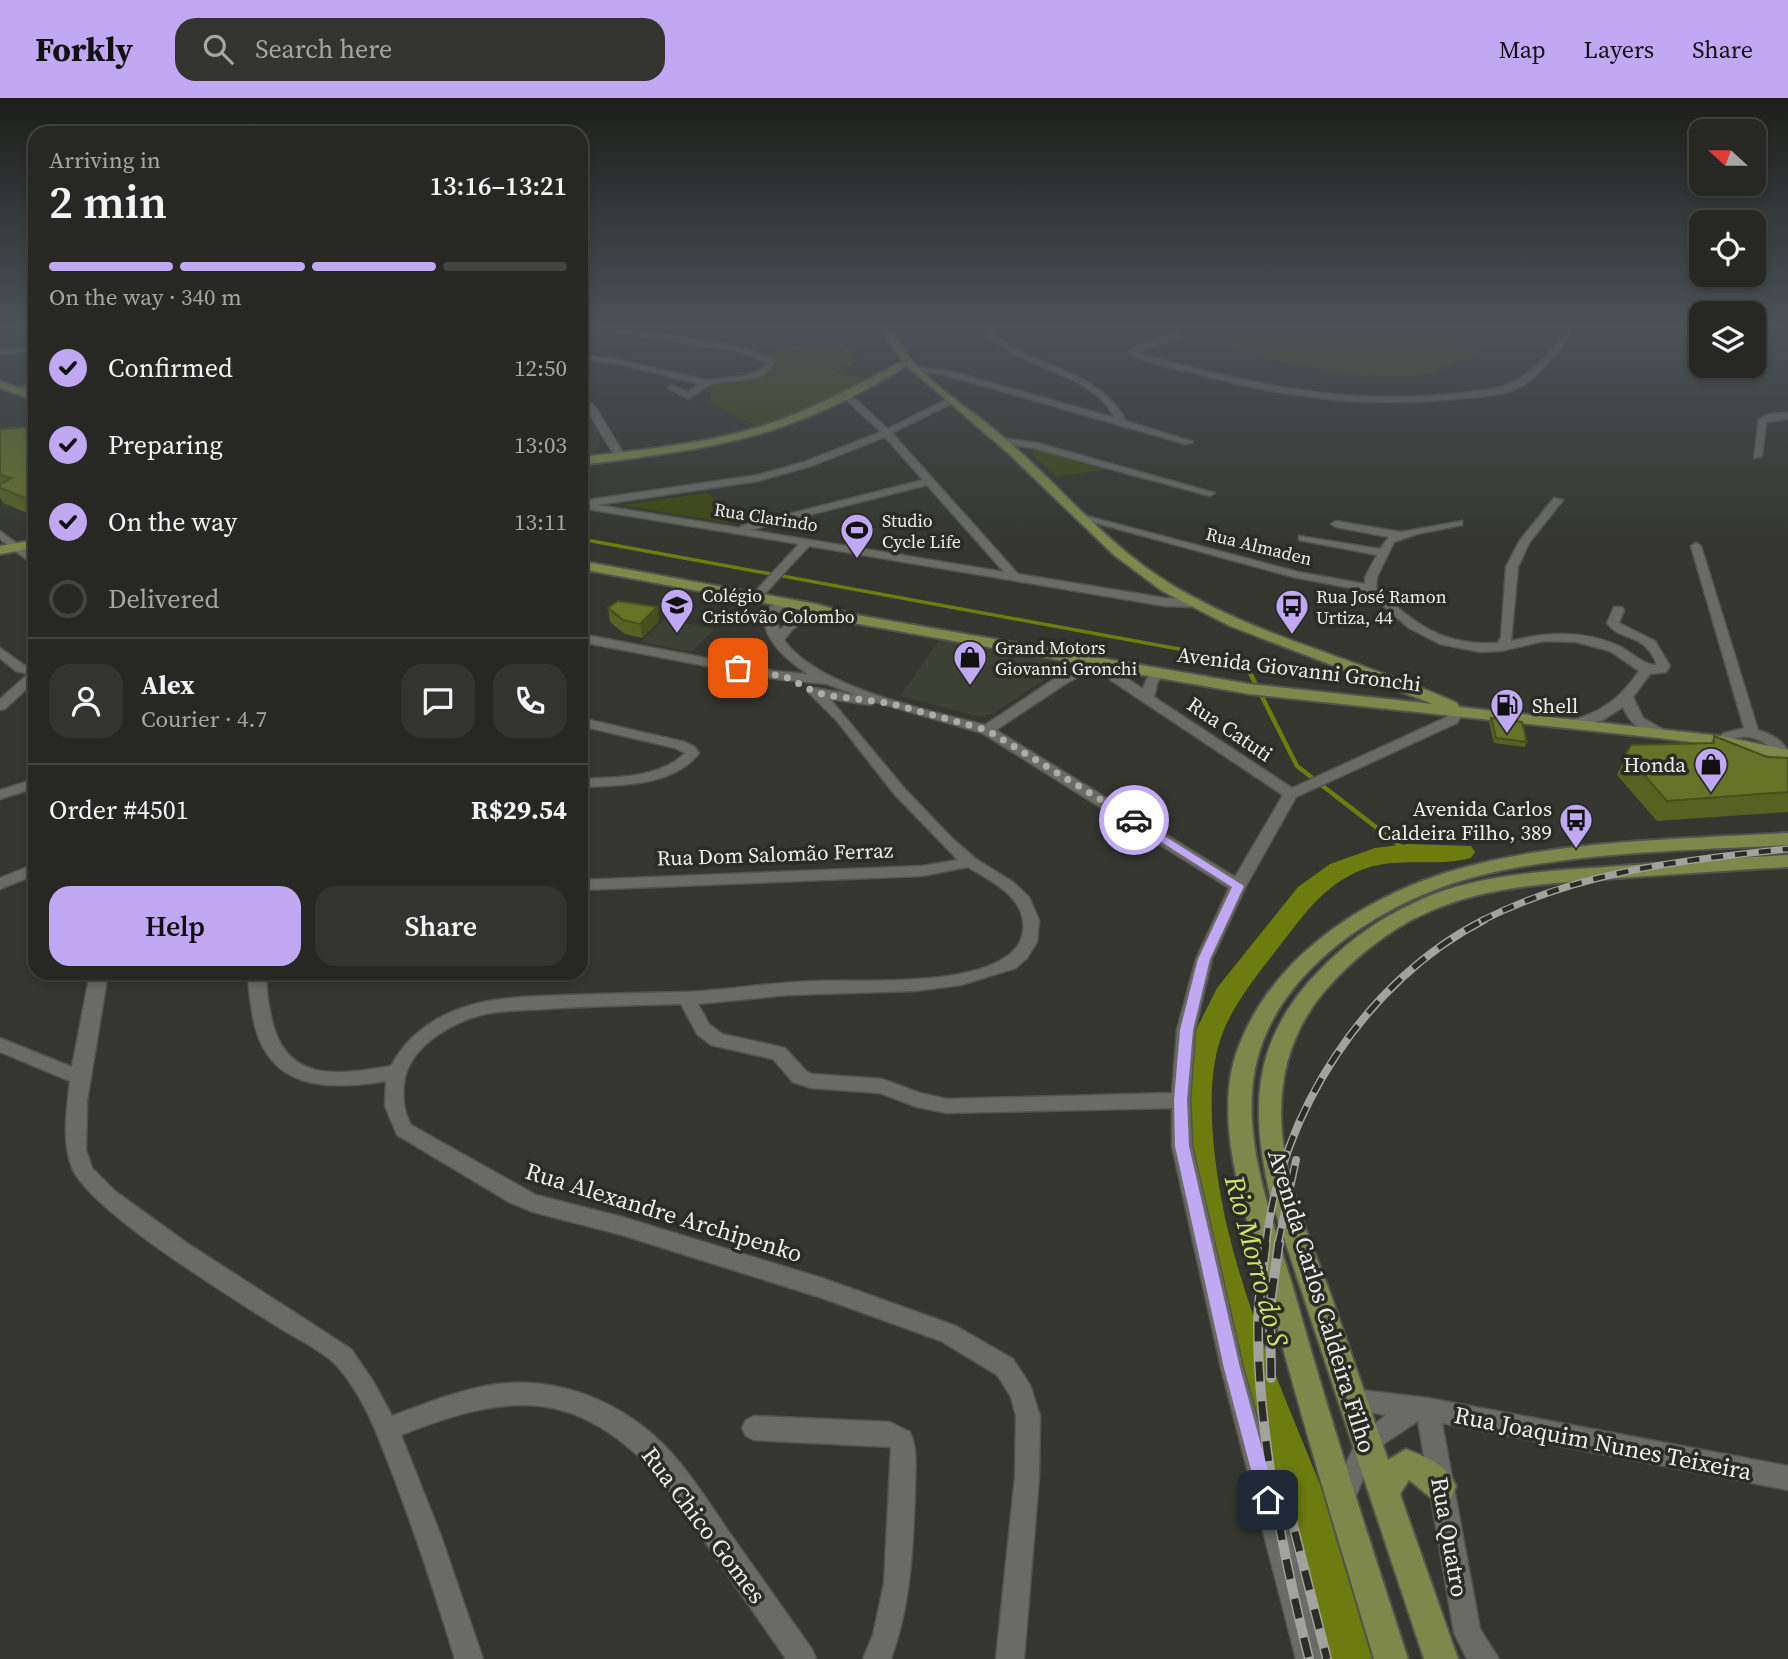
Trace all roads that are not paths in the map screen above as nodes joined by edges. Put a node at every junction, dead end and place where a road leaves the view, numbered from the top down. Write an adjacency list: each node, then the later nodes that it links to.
1 (844, 397): 16 (main road)
2 (847, 397): 12 (street)
3 (948, 397): 8 (main road)
4 (1027, 397): 11 (street)
5 (1103, 397): 11 (street)
6 (1338, 397): 7 (street)
7 (1448, 397)
8 (952, 400): 12 (street); 13 (main road)
9 (588, 402): 15 (street)
10 (1788, 416): 17 (street)
11 (1123, 425): 14 (street)
12 (886, 432): 20 (street); 23 (street)
13 (1002, 441): 21 (street); 25 (main road)
14 (1188, 442)
15 (609, 443): 16 (street); 18 (street)
16 (620, 456): 18 (main road)
17 (1757, 456)
18 (600, 458): 19 (main road)
19 (588, 460)
20 (930, 481): 28 (street); 41 (street)
21 (1210, 493)
22 (1558, 500): 54 (street)
23 (588, 504)
24 (588, 506): 28 (street, Rua Clarindo)
25 (1079, 517): 30 (street, Rua Almaden); 31 (main road)
26 (1458, 523): 32 (street)
27 (1336, 524): 32 (street)
28 (739, 530): 34 (street, Rua Clarindo)
29 (0, 534): 37 (street)
30 (1141, 534): 31 (street, Rua Almaden); 46 (street, Rua Almaden)
31 (1098, 535): 48 (main road)
32 (1399, 535): 39 (street)
33 (1303, 538): 39 (street)
34 (808, 541): 43 (street, Rua Clarindo); 47 (street)
35 (28, 545): 37 (main road)
36 (1696, 546): 76 (street)
37 (17, 547): 38 (main road); 40 (street)
38 (0, 550)
39 (1382, 553): 46 (street)
40 (28, 557)
41 (997, 557): 43 (street); 45 (street)
42 (588, 566): 47 (main road, Avenida Giovanni Gronchi)
43 (979, 570): 45 (street, Rua Clarindo)
44 (588, 574): 49 (main road, Avenida Giovanni Gronchi)
45 (1014, 576): 48 (street, Rua Clarindo)
46 (1370, 588): 54 (street)
47 (755, 598): 49 (main road, Avenida Giovanni Gronchi)
48 (1195, 603): 70 (main road)
49 (782, 606): 51 (main road, Avenida Giovanni Gronchi); 53 (street)
50 (1618, 610): 59 (street)
51 (812, 612): 53 (street); 56 (main road, Avenida Giovanni Gronchi)
52 (588, 639): 65 (street)
53 (778, 639): 57 (street)
54 (1501, 647): 59 (street)
55 (0, 652): 60 (street)
56 (1060, 657): 58 (main road, Avenida Giovanni Gronchi); 63 (street)
57 (798, 664): 62 (street); 65 (street)
58 (1100, 664): 61 (main road, Avenida Giovanni Gronchi); 63 (street); 67 (street, Rua Catuti)
59 (1646, 670): 68 (street)
60 (28, 674)
61 (1160, 674): 67 (street); 70 (main road, Avenida Giovanni Gronchi)
62 (829, 680): 65 (street); 66 (street)
63 (1062, 680): 74 (street)
64 (28, 681): 69 (street)
65 (801, 683): 66 (street); 73 (street)
66 (844, 693): 73 (street); 74 (street)
67 (1147, 697): 80 (street, Rua Catuti)
68 (1627, 699): 72 (street); 75 (street)
69 (0, 706)
70 (1456, 712): 72 (main road, Avenida Giovanni Gronchi); 80 (street)
71 (588, 724): 78 (street)
72 (1574, 724): 75 (main road, Avenida Giovanni Gronchi)
73 (847, 725): 84 (street)
74 (987, 730): 88 (street)
75 (1659, 733): 76 (main road, Avenida Giovanni Gronchi)
76 (1749, 740): 77 (main road, Avenida Giovanni Gronchi)
77 (1786, 756)
78 (588, 782)
79 (28, 785): 81 (street)
80 (1291, 794): 88 (street)
81 (0, 795)
82 (1788, 839): 104 (main road, Avenida Carlos Caldeira Filho)
83 (1788, 861): 96 (main road, Avenida Carlos Caldeira Filho)
84 (971, 862): 87 (street, Rua Dom Salomão Ferraz); 91 (street)
85 (28, 872): 86 (street)
86 (0, 884)
87 (588, 885)
88 (1238, 886): 95 (street)
89 (98, 980): 94 (street)
90 (257, 980): 93 (street)
91 (686, 998): 93 (street); 95 (street)
92 (0, 1045): 94 (street)
93 (396, 1072): 108 (street, Rua Alexandre Archipenko)
94 (79, 1077): 99 (street)
95 (1181, 1100): 109 (street)
96 (1352, 1399): 97 (street, Rua Joaquim Nunes Teixeira); 100 (main road, Avenida Carlos Caldeira Filho)
97 (1423, 1409): 100 (street); 101 (street, Rua Joaquim Nunes Teixeira); 102 (street, Rua Quatro)
98 (754, 1428): 107 (street)
99 (388, 1429): 105 (street); 106 (street, Rua Chico Gomes)
100 (1366, 1446): 103 (main road, Avenida Carlos Caldeira Filho); 104 (street)
101 (1788, 1478)
102 (1441, 1486): 103 (main road); 112 (street, Rua Quatro)
103 (1384, 1494): 111 (main road, Avenida Carlos Caldeira Filho)
104 (1342, 1499): 110 (main road, Avenida Carlos Caldeira Filho)
105 (469, 1659)
106 (802, 1659)
107 (877, 1659)
108 (1010, 1659)
109 (1310, 1659)
110 (1391, 1659)
111 (1441, 1659)
112 (1485, 1659)

